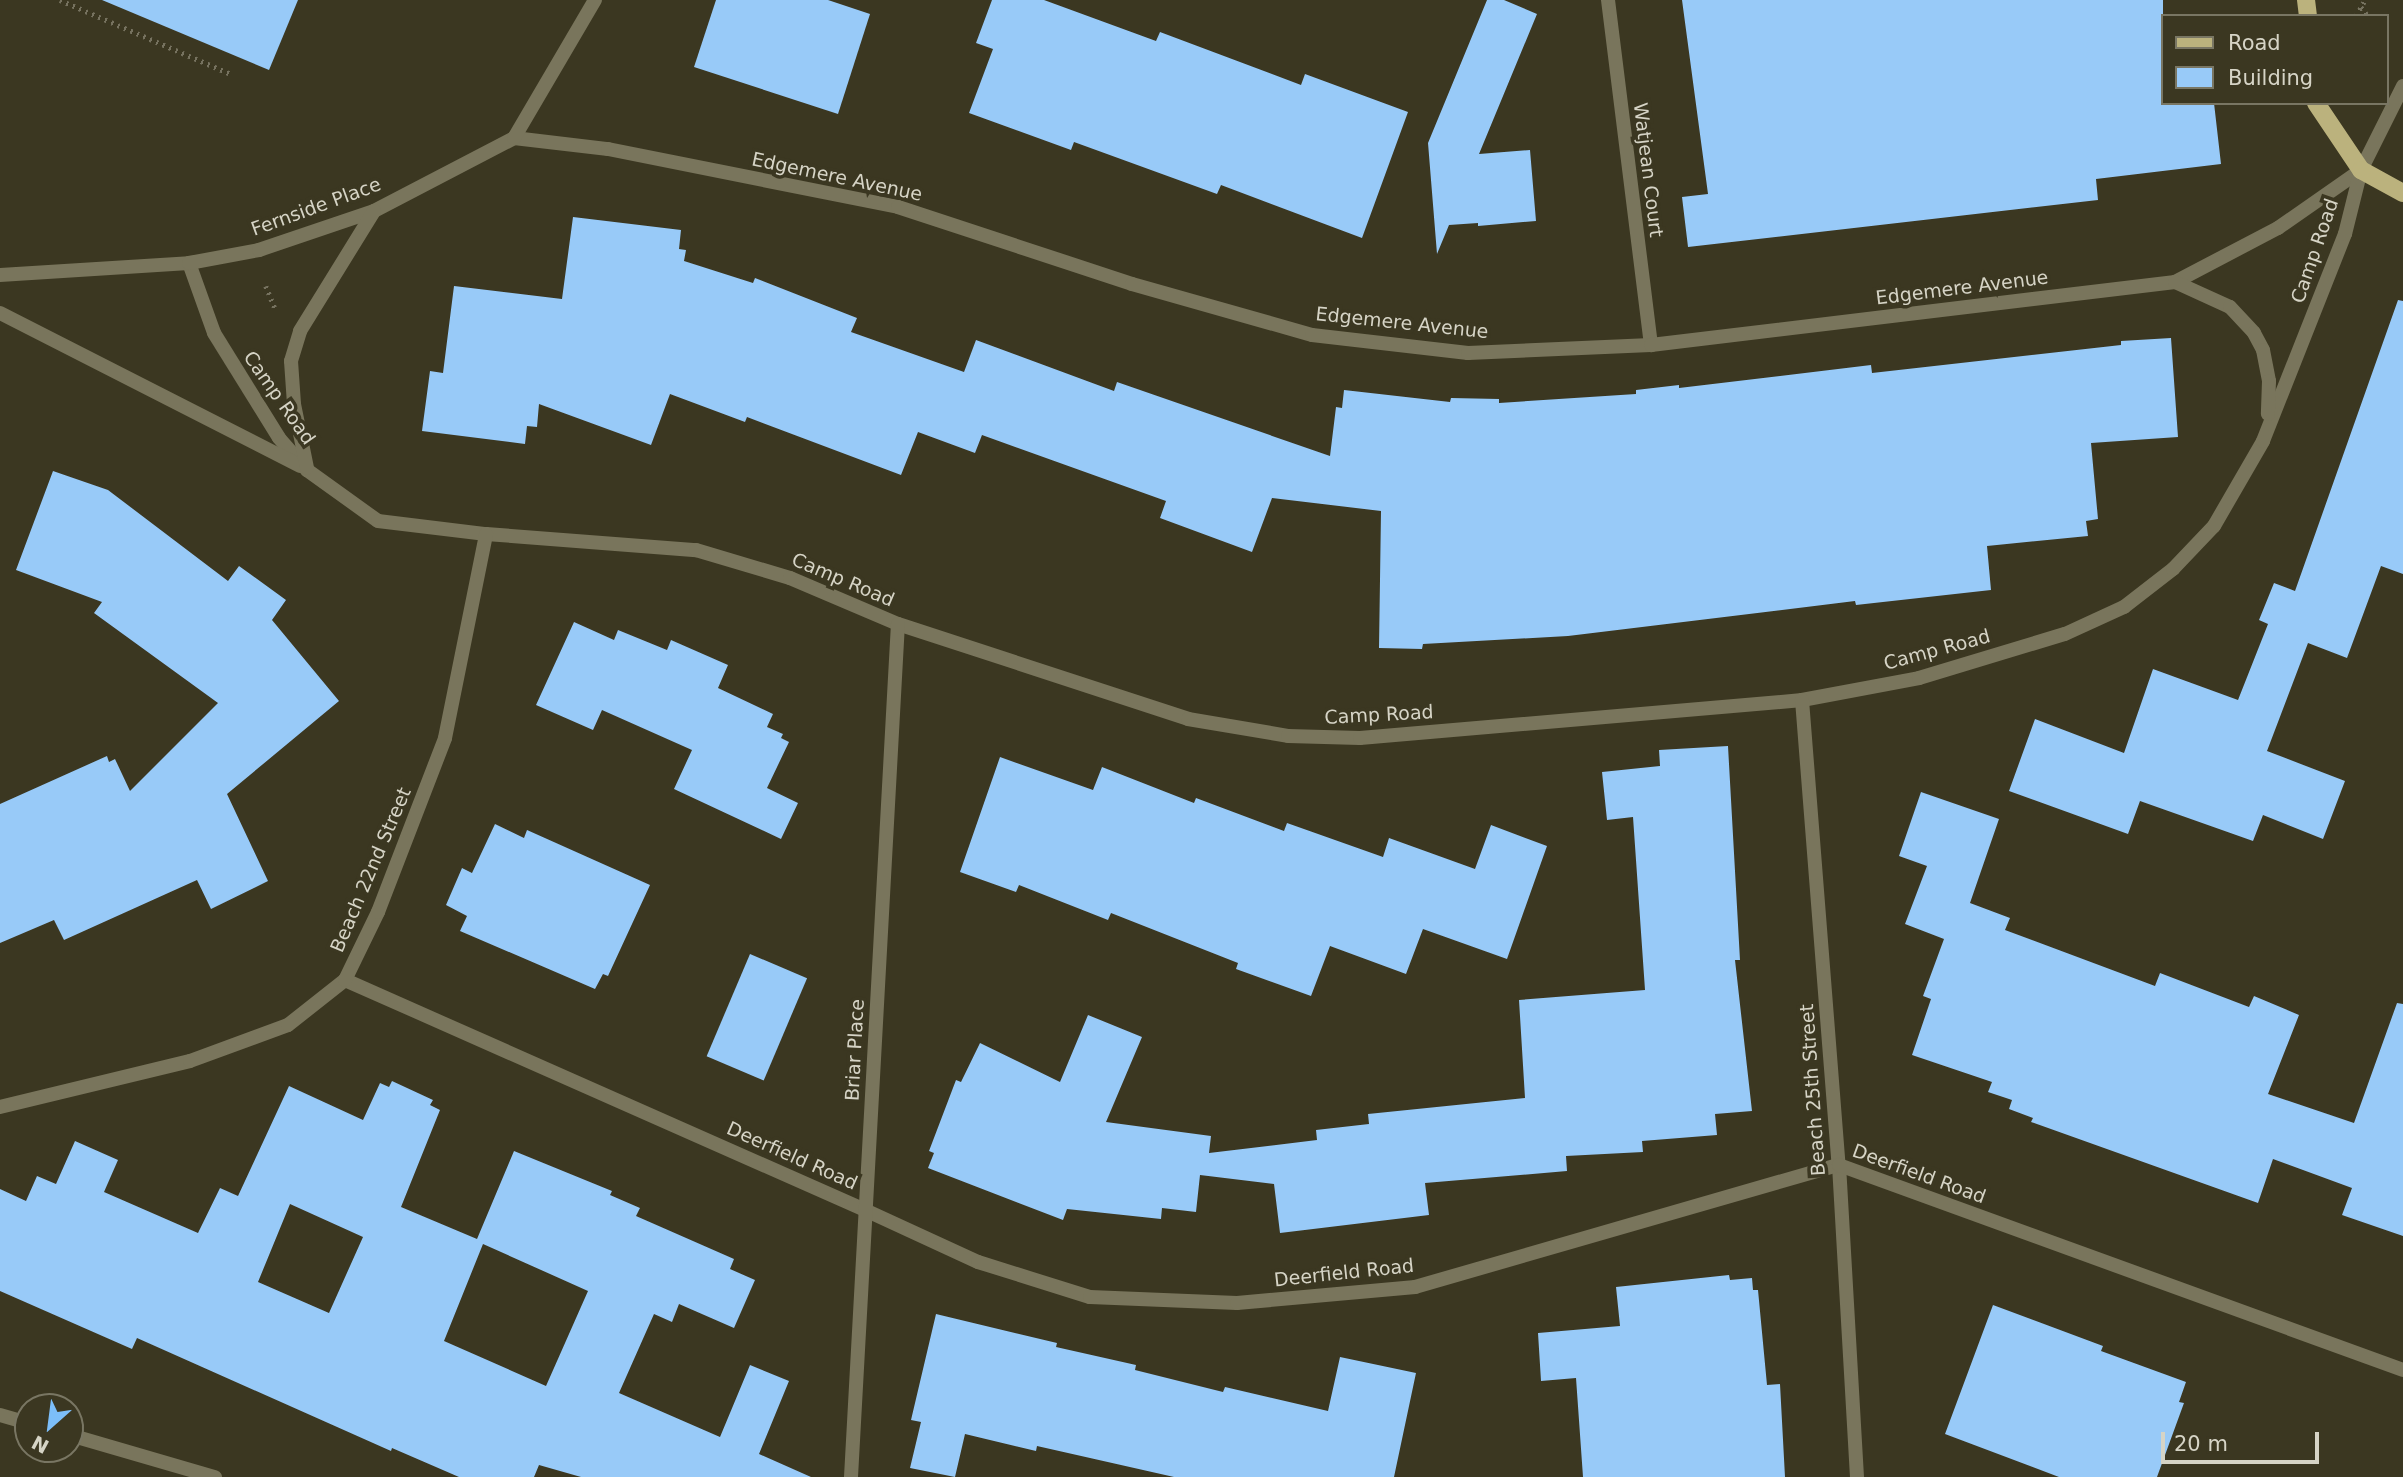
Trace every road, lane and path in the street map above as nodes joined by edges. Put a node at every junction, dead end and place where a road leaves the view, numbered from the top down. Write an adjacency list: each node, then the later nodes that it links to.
1 (60, 0): 8 (path)
2 (596, 0): 11 (street)
3 (1608, 0): 19 (street, Watjean Court)
4 (2365, 0): 5 (path)
5 (2361, 8): 6 (path); 7 (path)
6 (2357, 14)
7 (2366, 14)
8 (231, 74)
9 (2403, 86): 12 (street, Camp Road)
10 (2317, 105): 12 (main road)
11 (514, 138): 14 (street, Fernside Place); 19 (street, Edgemere Avenue)
12 (2361, 170): 13 (main road); 17 (street, Edgemere Avenue); 20 (street, Camp Road)
13 (2403, 192)
14 (374, 211): 15 (street, Fernside Place); 21 (street)
15 (189, 263): 16 (street, Fernside Place); 21 (street, Camp Road)
16 (0, 275)
17 (2175, 282): 19 (street, Edgemere Avenue); 20 (street)
18 (0, 313): 21 (street)
19 (1651, 345)
20 (2263, 441): 24 (street, Camp Road)
21 (307, 470): 22 (street, Camp Road)
22 (486, 534): 23 (street, Camp Road); 25 (street, Beach 22nd Street)
23 (898, 624): 24 (street, Camp Road); 28 (street, Briar Place)
24 (1802, 700): 27 (street, Beach 25th Street)
25 (345, 980): 26 (street, Beach 22nd Street); 28 (street, Deerfield Road)
26 (0, 1107)
27 (1839, 1165): 28 (street, Deerfield Road); 29 (street, Deerfield Road); 33 (street, Beach 25th Street)
28 (866, 1210): 32 (street, Briar Place)
29 (2403, 1370)
30 (84, 1439): 31 (street)
31 (215, 1477)
32 (851, 1477)
33 (1857, 1477)

